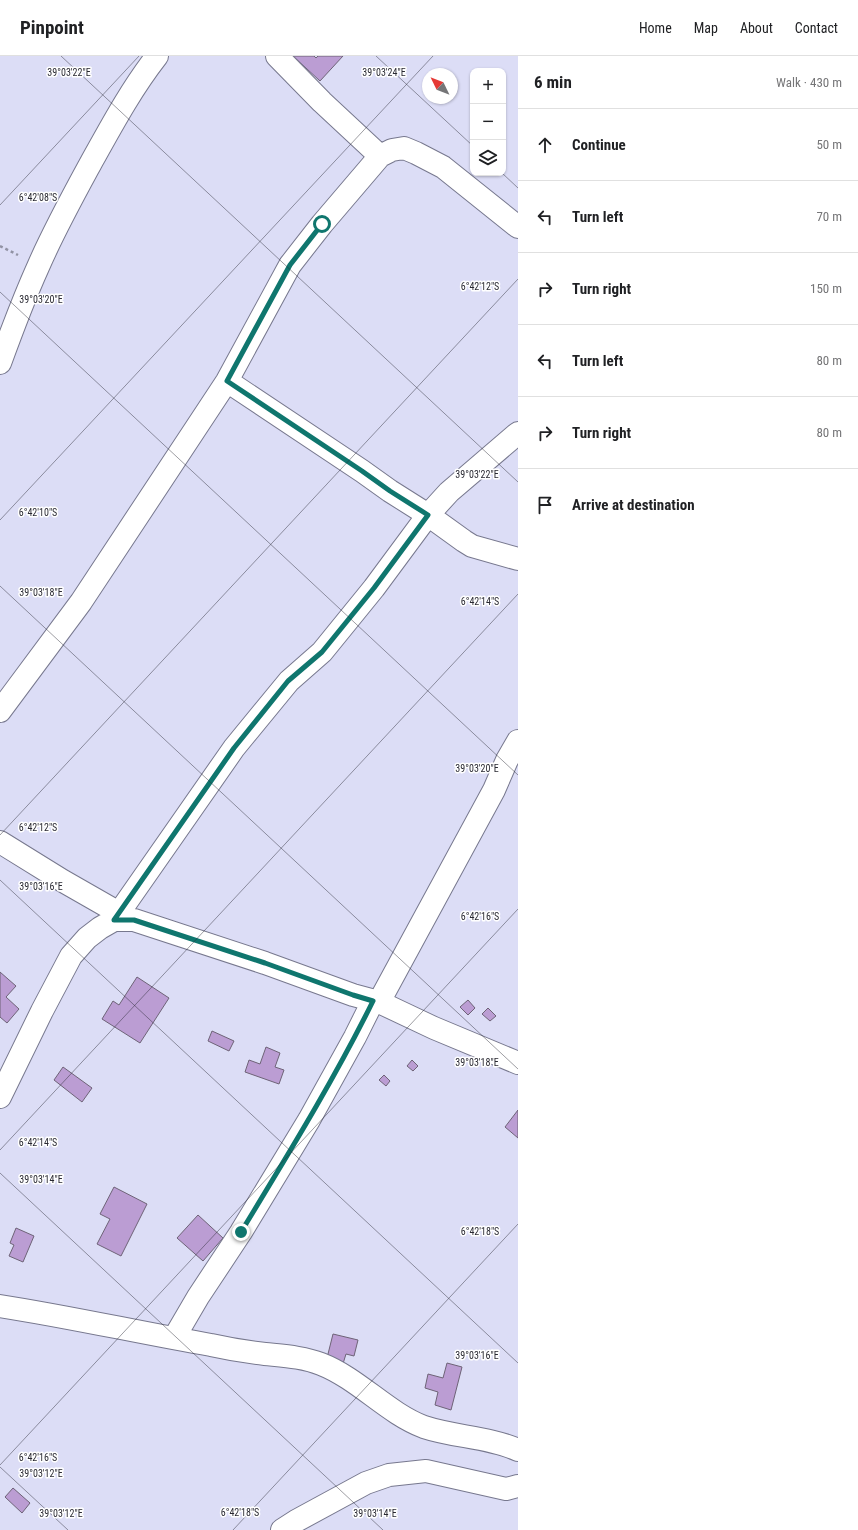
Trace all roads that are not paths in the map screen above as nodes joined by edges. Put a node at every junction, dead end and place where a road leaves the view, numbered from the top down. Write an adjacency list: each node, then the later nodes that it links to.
1 (157, 56): 5 (street)
2 (277, 56): 3 (street)
3 (380, 156): 4 (street); 6 (street)
4 (518, 227)
5 (0, 362)
6 (227, 381): 8 (street); 10 (street)
7 (518, 433): 8 (street)
8 (428, 515): 9 (street); 13 (street)
9 (518, 559)
10 (0, 711)
11 (518, 741): 14 (street)
12 (0, 842): 13 (street)
13 (117, 916): 14 (street); 16 (street)
14 (376, 1001): 15 (street); 18 (street)
15 (518, 1064)
16 (0, 1096)
17 (0, 1306): 18 (street)
18 (174, 1338): 19 (street)
19 (518, 1450)
20 (518, 1486): 21 (street)
21 (282, 1530)

